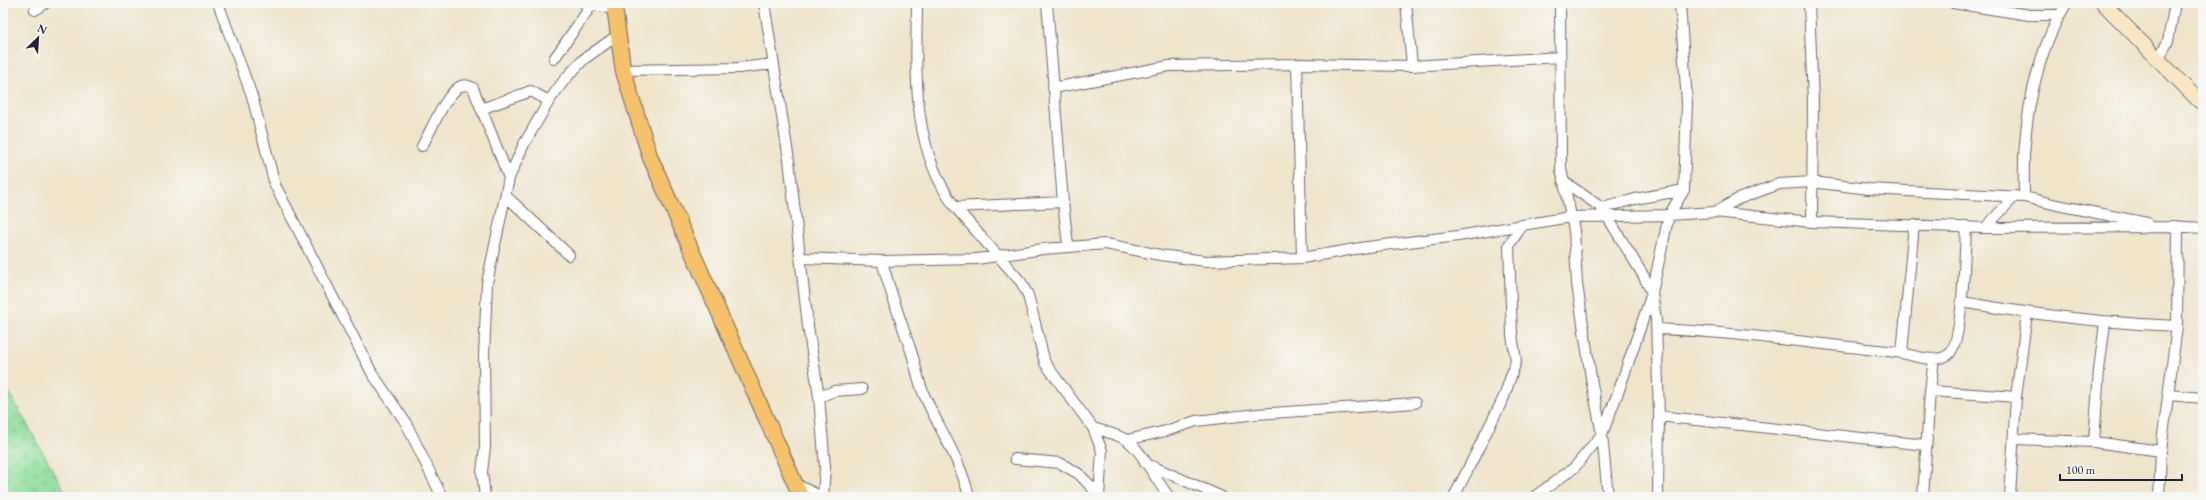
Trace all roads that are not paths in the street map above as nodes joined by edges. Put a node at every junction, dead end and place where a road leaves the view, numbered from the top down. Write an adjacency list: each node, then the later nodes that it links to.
1 (46, 3): 16 (street)
2 (218, 3): 83 (street)
3 (764, 3): 22 (street)
4 (917, 3): 38 (street)
5 (1047, 3): 26 (street)
6 (1406, 3): 24 (street)
7 (1560, 3): 19 (street)
8 (1680, 3): 34 (street)
9 (1809, 3): 33 (street)
10 (1953, 3): 17 (street)
11 (2067, 3): 17 (street)
12 (2103, 3): 21 (main road)
13 (2175, 3): 21 (street)
14 (587, 4): 15 (street); 20 (street)
15 (614, 6): 18 (main road)
16 (34, 10)
17 (2059, 15): 36 (street)
18 (618, 35): 25 (main road); 27 (street)
19 (1560, 57): 24 (street); 32 (street)
20 (554, 59)
21 (2158, 60): 28 (main road)
22 (774, 64): 25 (street); 53 (street)
23 (1298, 64): 24 (street); 26 (street); 54 (street)
24 (1412, 66)
25 (623, 70): 81 (main road)
26 (1053, 88): 37 (street)
27 (549, 101): 29 (street); 31 (street)
28 (2203, 105)
29 (481, 110): 30 (street); 31 (street)
30 (422, 146)
31 (509, 178): 35 (street)
32 (1563, 181): 40 (street); 42 (street)
33 (1812, 182): 36 (street); 39 (street); 43 (street)
34 (1684, 190): 40 (street); 41 (street)
35 (506, 196): 52 (street); 84 (street)
36 (2020, 196): 47 (street); 48 (street)
37 (1063, 202): 38 (street); 50 (street)
38 (955, 207): 51 (street)
39 (1714, 212): 41 (street); 43 (street)
40 (1606, 213): 41 (street); 42 (street); 56 (street)
41 (1669, 215): 56 (street)
42 (1570, 217): 45 (street); 73 (street)
43 (1812, 222): 44 (street)
44 (1914, 225): 46 (street); 62 (street)
45 (1522, 226): 54 (street); 89 (street)
46 (1966, 226): 48 (street); 57 (street)
47 (2178, 227): 48 (street); 49 (street); 60 (street)
48 (1985, 228)
49 (2203, 228)
50 (1068, 246): 51 (street); 54 (street)
51 (998, 255): 55 (street); 72 (street)
52 (569, 256)
53 (802, 258): 55 (street); 67 (street)
54 (1302, 258)
55 (882, 261): 86 (street)
56 (1652, 293): 61 (street); 73 (street)
57 (1962, 302): 58 (street); 63 (street)
58 (2027, 314): 59 (street); 68 (street)
59 (2105, 323): 60 (street); 76 (street)
60 (2177, 326): 66 (street)
61 (1657, 330): 62 (street); 71 (street)
62 (1902, 353): 63 (street)
63 (1934, 359): 65 (street)
64 (862, 390): 67 (street)
65 (1930, 390): 68 (street); 77 (street)
66 (2169, 395): 69 (street); 78 (street)
67 (819, 397): 85 (street)
68 (2016, 397): 74 (street)
69 (2203, 398)
70 (1415, 403): 75 (street)
71 (1659, 416): 77 (street); 92 (street)
72 (1093, 428): 75 (street); 82 (street)
73 (1602, 434): 90 (street); 91 (street)
74 (2014, 439): 76 (street); 94 (street)
75 (1126, 440): 80 (street)
76 (2094, 442): 78 (street)
77 (1926, 445): 93 (street)
78 (2161, 451): 95 (street)
79 (1016, 459): 82 (street)
80 (1145, 463): 87 (street); 88 (street)
81 (798, 491): 85 (street)
82 (1099, 496)
83 (442, 497)
84 (485, 497)
85 (822, 497)
86 (969, 497)
87 (1168, 497)
88 (1222, 497)
89 (1454, 497)
90 (1534, 497)
91 (1608, 497)
92 (1658, 497)
93 (1923, 497)
94 (2010, 497)
95 (2159, 497)

